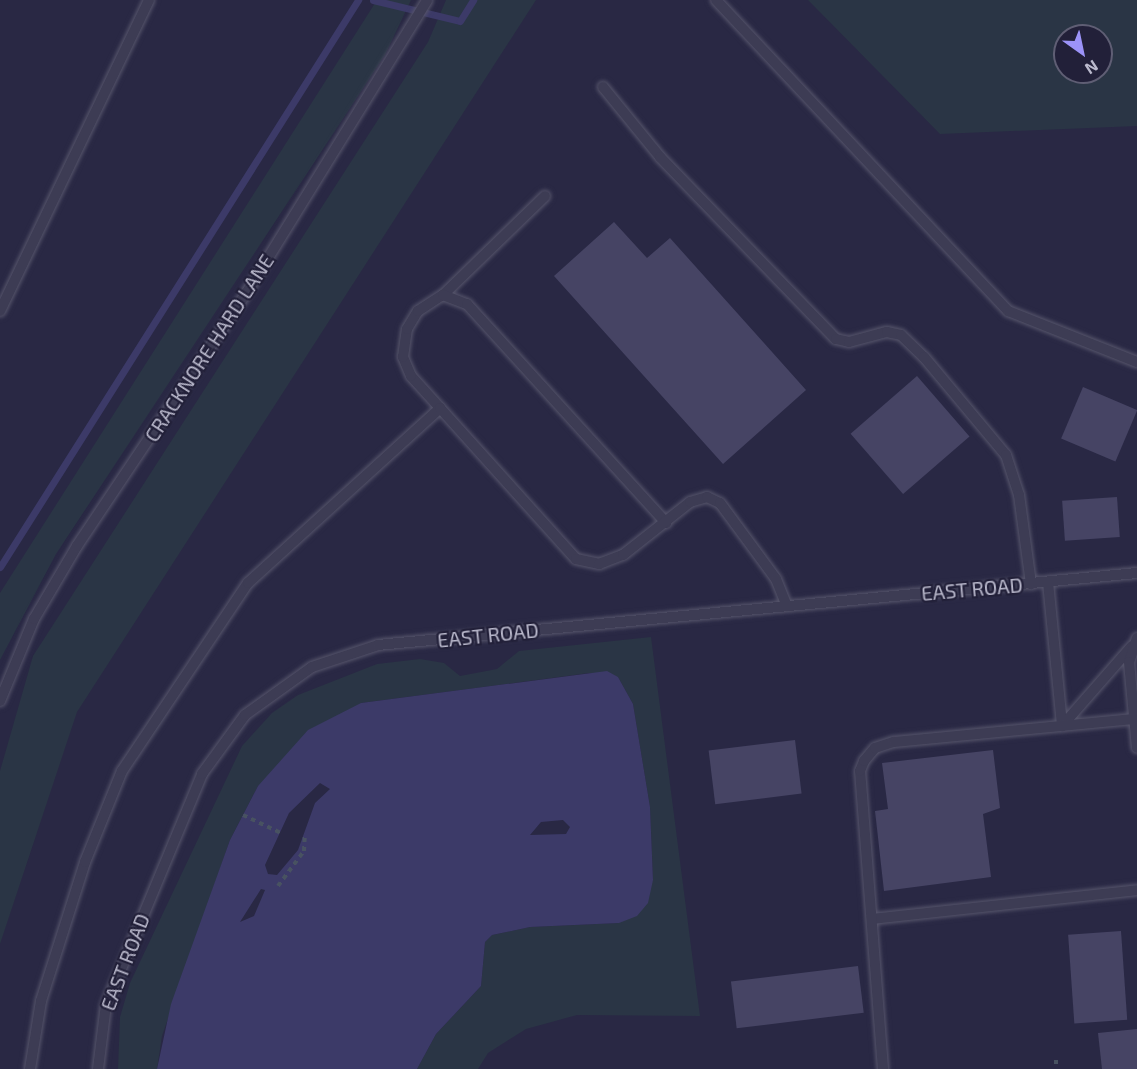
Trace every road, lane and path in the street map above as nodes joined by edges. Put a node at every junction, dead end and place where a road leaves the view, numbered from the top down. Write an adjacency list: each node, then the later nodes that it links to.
1 (149, 0): 7 (lane)
2 (427, 0): 16 (lane, CRACKNORE HARD LANE)
3 (716, 0): 8 (lane)
4 (603, 87): 13 (lane)
5 (545, 196): 6 (lane)
6 (443, 295): 9 (lane); 10 (lane)
7 (0, 311)
8 (1137, 362)
9 (440, 408): 10 (lane); 27 (lane)
10 (666, 523): 14 (lane)
11 (1137, 573): 12 (lane, EAST ROAD)
12 (1048, 582): 13 (lane, EAST ROAD); 18 (lane)
13 (1031, 584): 14 (lane, EAST ROAD)
14 (786, 606): 28 (lane, EAST ROAD)
15 (1135, 642): 17 (lane); 18 (lane)
16 (0, 701)
17 (1134, 719): 18 (lane); 19 (lane)
18 (1062, 726): 25 (lane)
19 (1137, 748)
20 (243, 815): 21 (path)
21 (281, 832)
22 (305, 833): 23 (path)
23 (278, 886)
24 (1137, 890): 25 (lane)
25 (872, 919): 29 (lane)
26 (1056, 1060): 30 (path)
27 (30, 1069)
28 (98, 1069)
29 (883, 1069)
30 (1056, 1069)

